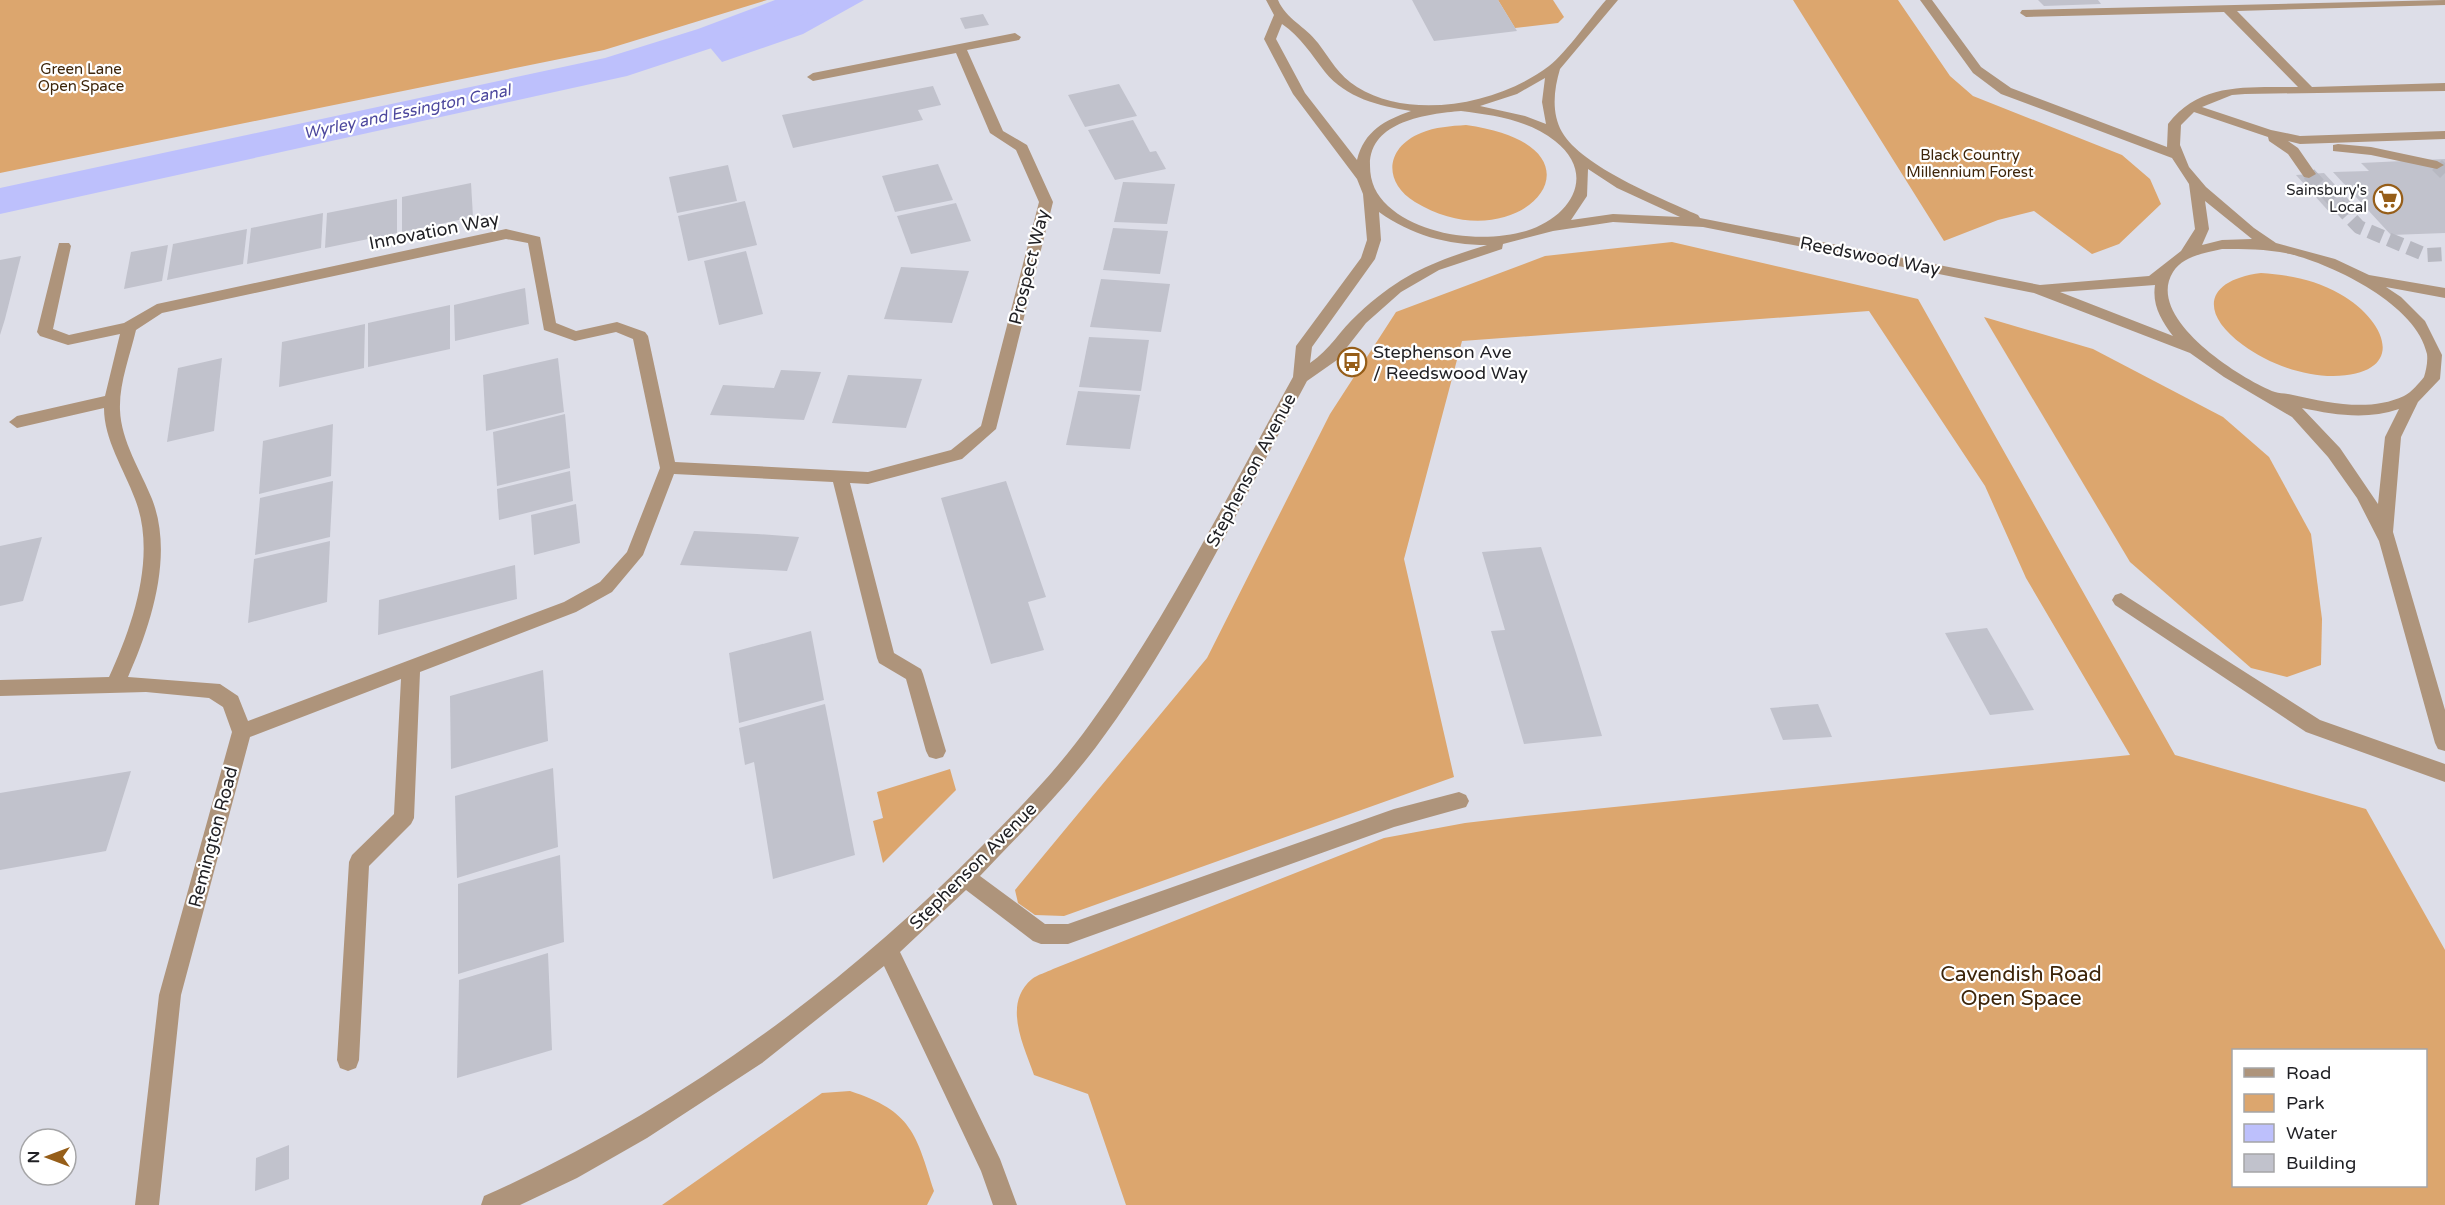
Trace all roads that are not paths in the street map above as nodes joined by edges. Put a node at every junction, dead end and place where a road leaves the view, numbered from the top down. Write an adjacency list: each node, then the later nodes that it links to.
1 (1272, 0): 8 (street)
2 (1611, 0): 11 (street)
3 (1926, 0): 21 (street)
4 (2381, 1): 5 (street); 6 (street)
5 (2445, 1)
6 (2227, 8): 7 (street); 14 (street)
7 (2026, 14)
8 (1279, 17): 17 (street); 25 (street)
9 (1015, 37): 10 (street)
10 (960, 48): 12 (street); 47 (street, Prospect Way)
11 (1554, 68): 15 (street); 20 (street)
12 (813, 77)
13 (2445, 87): 14 (street)
14 (2308, 90): 16 (street)
15 (1461, 107): 17 (street); 20 (street)
16 (2191, 107): 18 (street); 21 (street)
17 (1427, 110): 25 (street)
18 (2268, 133): 19 (street); 23 (street); 24 (street)
19 (2445, 135)
20 (1557, 136): 22 (street)
21 (2175, 155): 26 (street)
22 (1576, 156): 28 (street, Reedswood Way); 29 (street)
23 (2437, 165)
24 (2310, 174)
25 (1362, 176): 27 (street)
26 (2194, 186): 32 (street); 33 (street)
27 (1370, 193): 30 (street); 41 (street, Stephenson Avenue)
28 (1703, 223): 29 (street, Reedswood Way); 36 (street, Reedswood Way)
29 (1552, 226): 30 (street)
30 (1530, 236): 41 (street, Stephenson Avenue)
31 (64, 246): 38 (street)
32 (2271, 246): 33 (street, Reedswood Way); 35 (street, Reedswood Way)
33 (2185, 255): 34 (street, Reedswood Way)
34 (2172, 265): 36 (street, Reedswood Way); 39 (street, Reedswood Way)
35 (2356, 274): 37 (street); 40 (street, Reedswood Way)
36 (2037, 289): 39 (street, Reedswood Way)
37 (2445, 293)
38 (129, 327): 44 (street); 46 (street, Innovation Way)
39 (2203, 355): 42 (street, Reedswood Way)
40 (2440, 357): 43 (street, Reedswood Way)
41 (1301, 377): 58 (street, Stephenson Avenue)
42 (2248, 385): 43 (street, Reedswood Way); 48 (street, Reedswood Way)
43 (2412, 399): 48 (street, Reedswood Way)
44 (113, 400): 45 (street); 51 (street)
45 (17, 422)
46 (668, 468): 47 (street, Prospect Way); 50 (street)
47 (841, 479): 55 (street)
48 (2384, 533): 54 (street, Reedswood Way)
49 (2121, 600): 56 (street)
50 (411, 667): 53 (street); 60 (street)
51 (115, 686): 52 (street); 53 (street)
52 (0, 688)
53 (242, 732): 61 (street, Remington Road)
54 (2445, 743)
55 (936, 751)
56 (2445, 773)
57 (1459, 801): 58 (street)
58 (967, 878): 59 (street, Stephenson Avenue)
59 (888, 950): 62 (street, Stephenson Avenue); 63 (street)
60 (348, 1060)
61 (147, 1205)
62 (493, 1205)
63 (1005, 1205)

